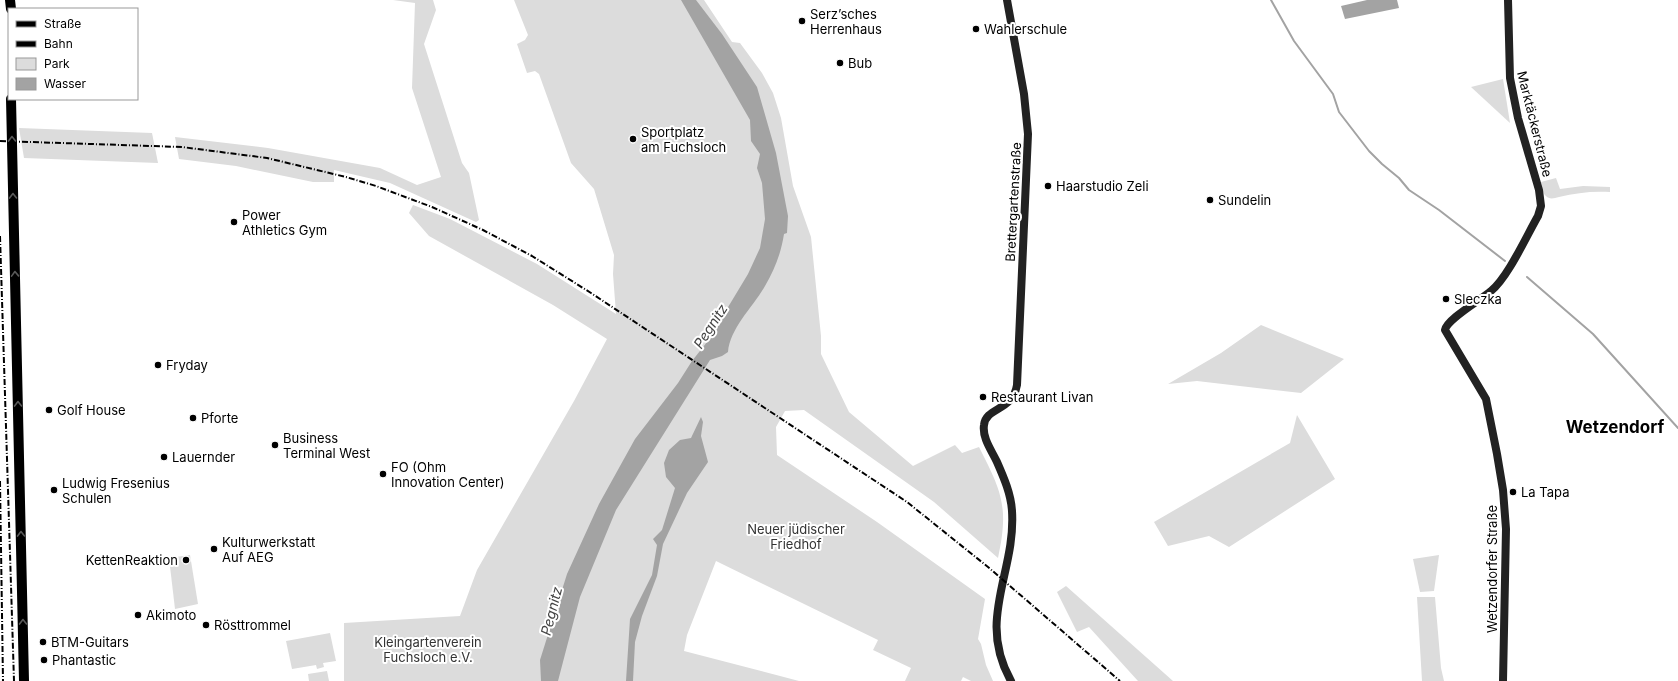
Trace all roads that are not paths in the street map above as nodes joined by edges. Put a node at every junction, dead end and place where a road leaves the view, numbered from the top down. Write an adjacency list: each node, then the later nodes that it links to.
1 (1007, 0): 6 (street, Brettergartenstraße)
2 (1508, 0): 4 (street, Marktäckerstraße)
3 (11, 100): 5 (main road, one-way to 3)
4 (1446, 326): 7 (street, Wetzendorfer Straße)
5 (24, 681)
6 (1012, 681)
7 (1503, 681)

